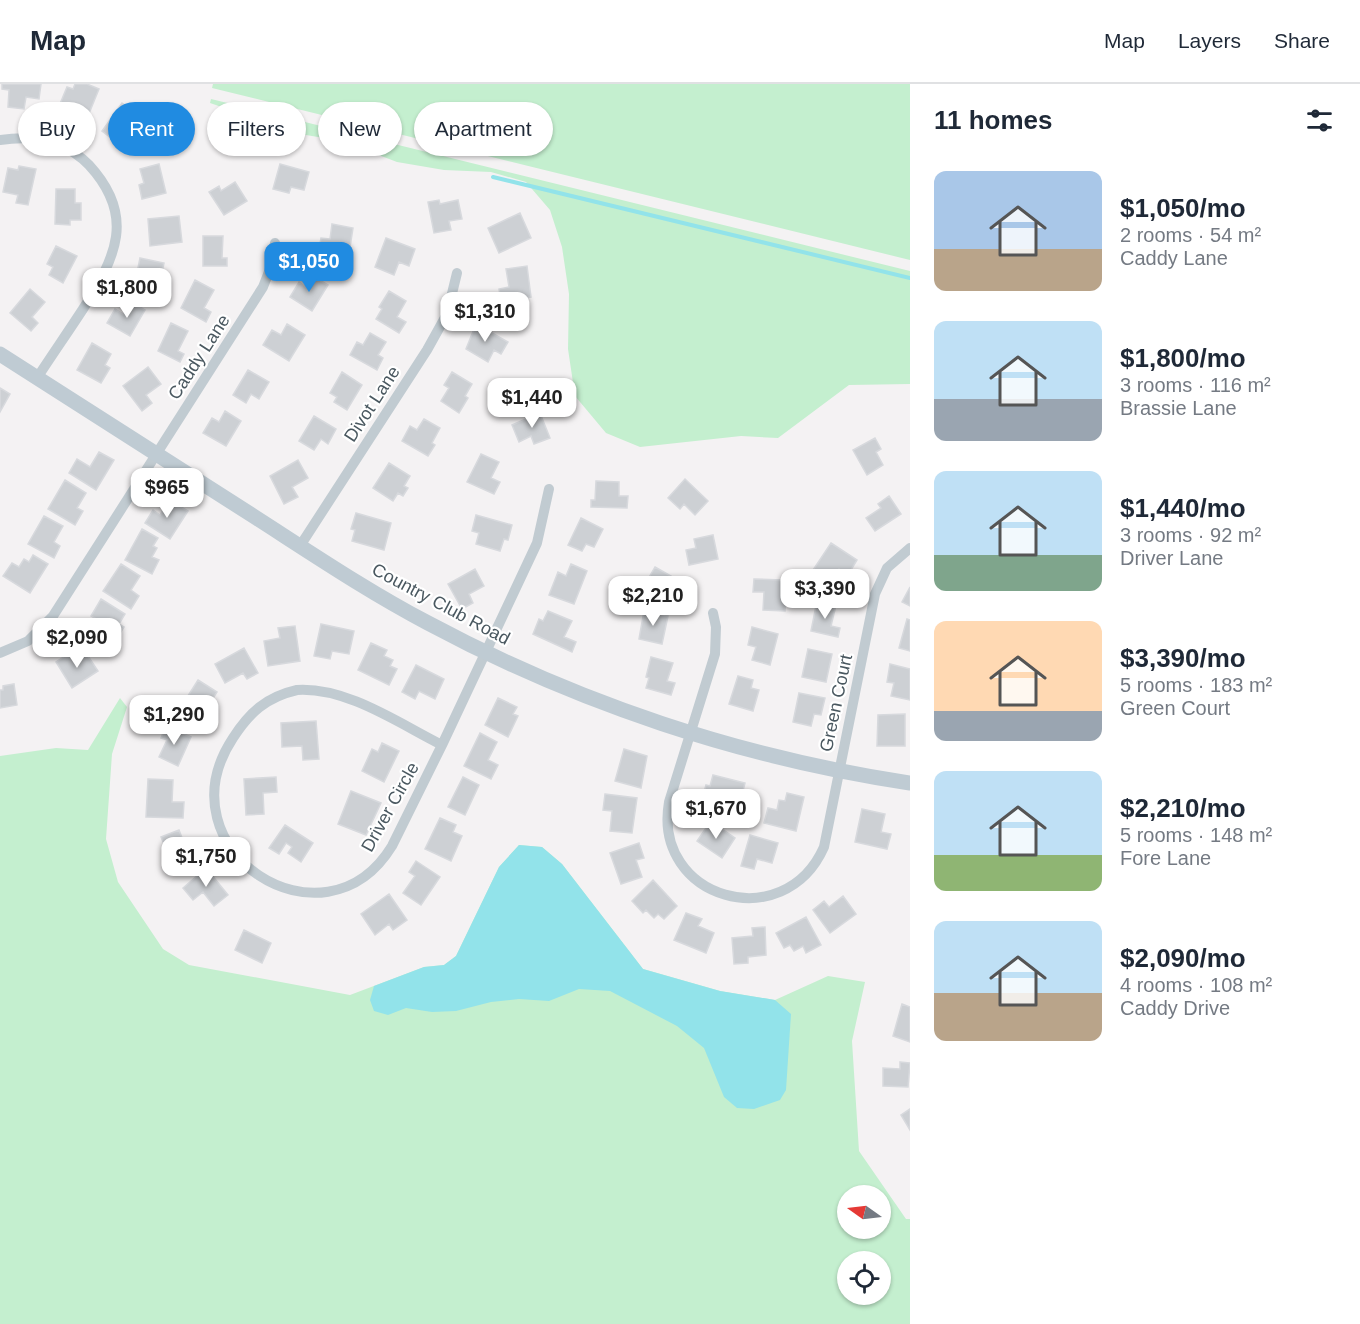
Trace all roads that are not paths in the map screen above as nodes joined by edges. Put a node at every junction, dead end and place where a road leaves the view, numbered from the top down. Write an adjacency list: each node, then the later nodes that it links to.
1 (0, 140): 5 (street)
2 (275, 243): 6 (street, Caddy Lane)
3 (457, 273): 8 (street, Divot Lane)
4 (0, 354): 5 (street, Country Club Road)
5 (38, 378): 6 (street, Country Club Road)
6 (156, 454): 8 (street, Country Club Road); 12 (street, Caddy Lane)
7 (549, 489): 11 (street, Driver Circle)
8 (300, 546): 11 (street, Country Club Road)
9 (910, 548): 15 (street, Green Court)
10 (713, 613): 13 (street)
11 (486, 652): 13 (street, Country Club Road); 14 (street, Driver Circle)
12 (0, 653)
13 (690, 733): 15 (street, Country Club Road); 15 (street)
14 (442, 745): 14 (street, Driver Circle)
15 (838, 771): 16 (street, Country Club Road)
16 (910, 783)

